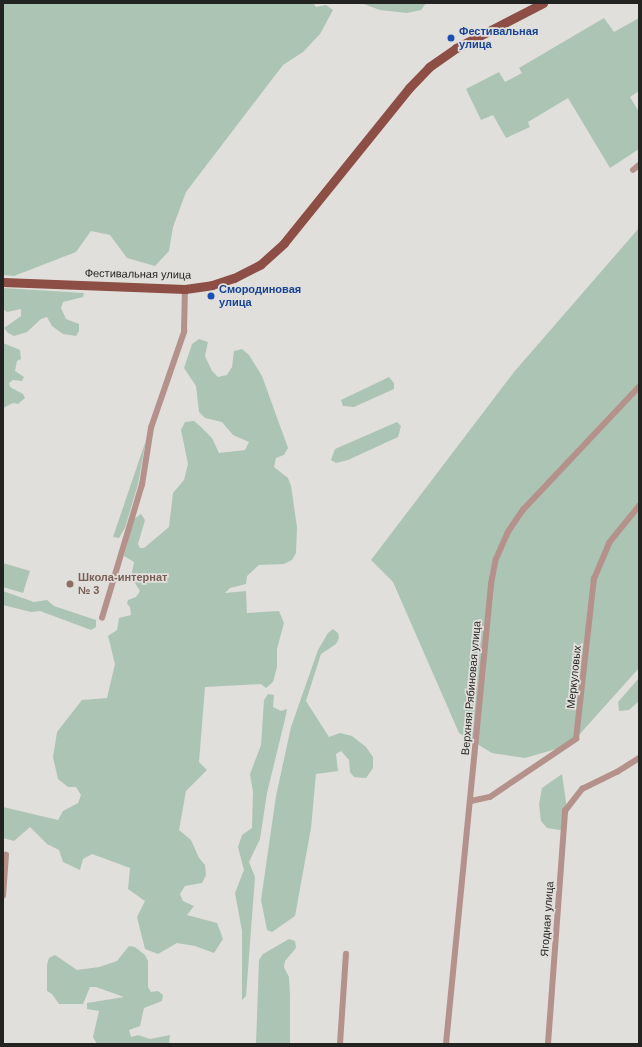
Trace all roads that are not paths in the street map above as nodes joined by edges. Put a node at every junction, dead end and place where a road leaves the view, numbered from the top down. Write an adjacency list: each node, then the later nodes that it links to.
1 (543, 3): 5 (main road, Фестивальная улица)
2 (639, 165): 3 (street)
3 (633, 170)
4 (3, 282): 5 (main road, Фестивальная улица)
5 (185, 289): 8 (street)
6 (639, 387): 10 (street, Верхняя Рябиновая улица)
7 (639, 506): 10 (street, Меркуловых)
8 (102, 618)
9 (639, 758): 16 (street, Ягодная улица)
10 (471, 801): 15 (street, Верхняя Рябиновая улица)
11 (6, 855): 12 (street)
12 (3, 896)
13 (346, 954): 14 (street)
14 (340, 1044)
15 (446, 1044)
16 (548, 1044)

